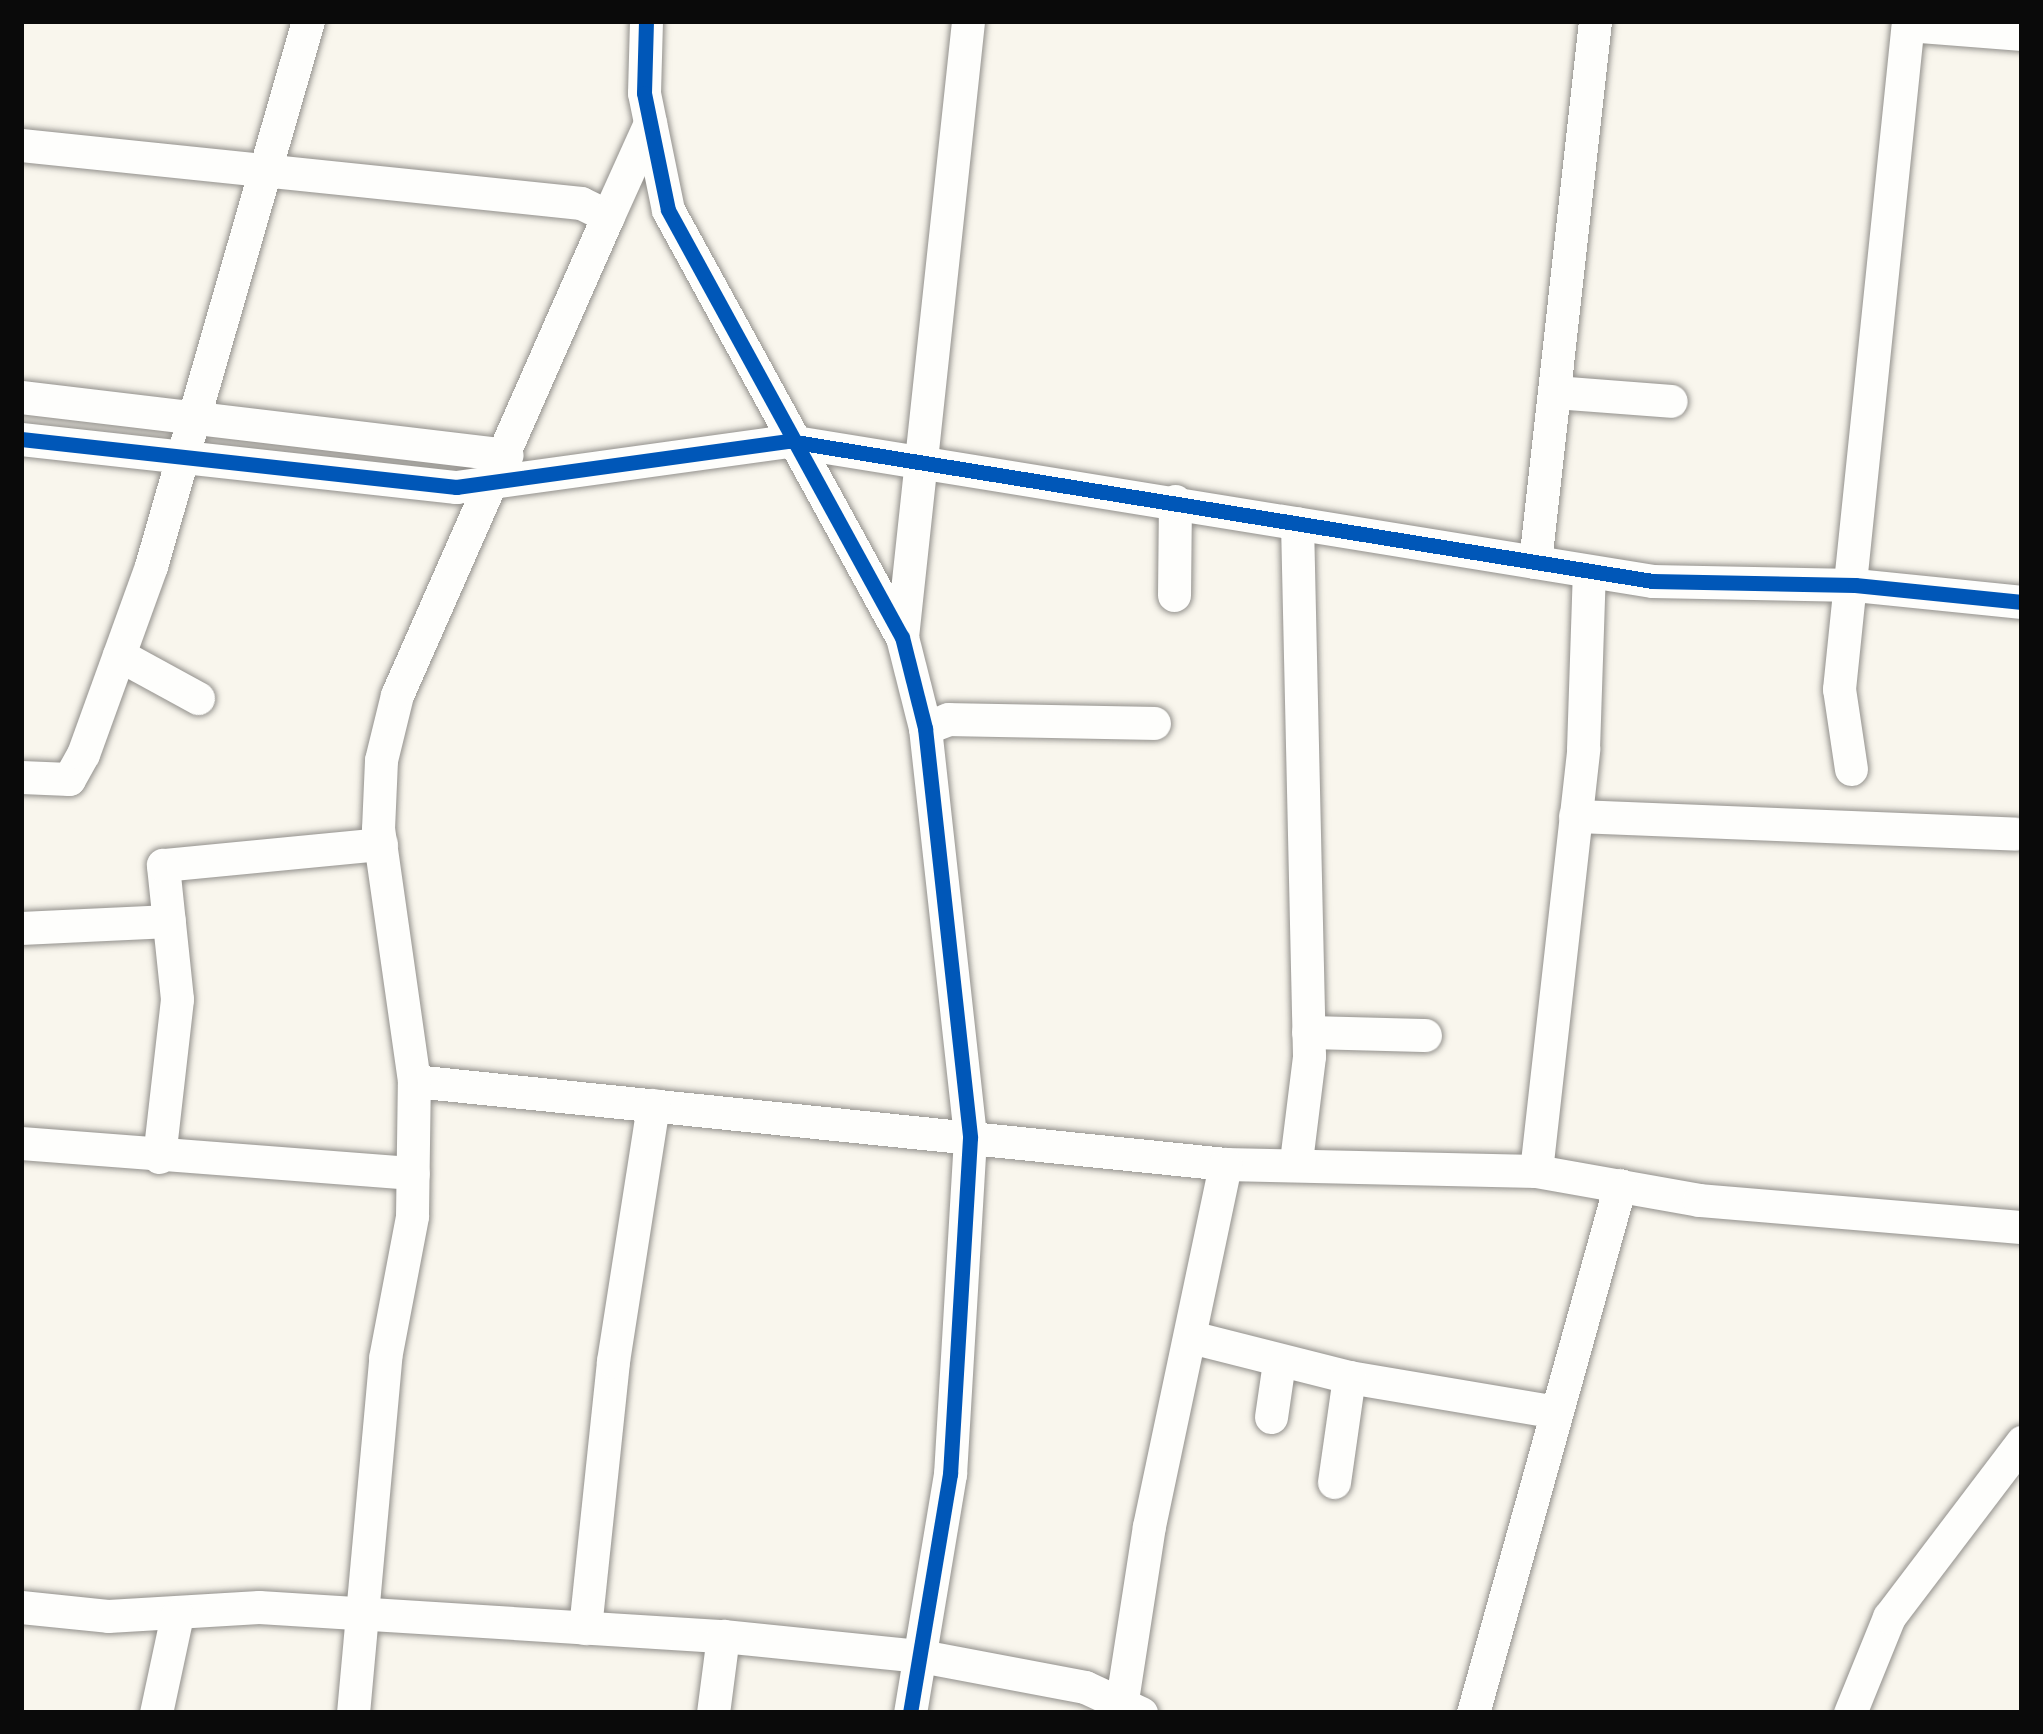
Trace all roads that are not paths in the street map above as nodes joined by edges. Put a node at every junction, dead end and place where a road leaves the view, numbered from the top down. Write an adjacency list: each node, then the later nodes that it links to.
1 (308, 21): 9 (street)
2 (646, 21): 7 (street)
3 (968, 21): 18 (street)
4 (1595, 21): 11 (street)
5 (1908, 23): 6 (street); 24 (street)
6 (2022, 34)
7 (650, 123): 10 (street); 16 (street)
8 (21, 145): 9 (street)
9 (265, 170): 10 (street); 14 (street)
10 (608, 216): 19 (street)
11 (1555, 392): 13 (street); 22 (street)
12 (21, 397): 14 (street)
13 (1671, 401)
14 (195, 417): 17 (street); 19 (street)
15 (21, 439): 17 (street)
16 (789, 441): 18 (street); 19 (street); 27 (street)
17 (184, 458): 19 (street); 28 (street)
18 (927, 458): 20 (street); 27 (street)
19 (502, 468): 36 (street)
20 (1174, 501): 21 (street); 25 (street)
21 (1297, 523): 22 (street); 39 (street)
22 (1535, 562): 23 (street)
23 (1588, 572): 24 (street); 34 (street)
24 (1855, 585): 26 (street); 32 (street)
25 (1174, 595)
26 (2022, 602)
27 (902, 637): 31 (street)
28 (119, 656): 29 (street); 33 (street)
29 (198, 698)
30 (1154, 723): 31 (street)
31 (925, 728): 43 (street)
32 (1851, 770)
33 (21, 777)
34 (1575, 816): 35 (street); 48 (street)
35 (2014, 834)
36 (381, 844): 37 (street); 41 (street)
37 (169, 921): 38 (street); 45 (street)
38 (21, 928)
39 (1308, 1032): 40 (street); 46 (street)
40 (1425, 1035)
41 (414, 1081): 42 (street); 49 (street)
42 (653, 1105): 43 (street); 62 (street)
43 (970, 1138): 47 (street); 64 (street)
44 (21, 1144): 45 (street)
45 (159, 1157): 49 (street)
46 (1296, 1162): 47 (street); 48 (street)
47 (1225, 1165): 52 (street)
48 (1536, 1171): 50 (street)
49 (413, 1173): 61 (street)
50 (1620, 1185): 51 (street); 55 (street)
51 (2022, 1228)
52 (1191, 1337): 53 (street); 65 (street)
53 (1279, 1362): 54 (street); 56 (street)
54 (1348, 1377): 55 (street); 58 (street)
55 (1555, 1412): 70 (street)
56 (1271, 1417)
57 (2022, 1442): 71 (street)
58 (1334, 1483)
59 (21, 1607): 60 (street)
60 (177, 1615): 61 (street); 66 (street)
61 (358, 1617): 62 (street); 67 (street)
62 (585, 1628): 63 (street)
63 (723, 1636): 64 (street); 68 (street)
64 (921, 1656): 65 (street); 69 (street)
65 (1127, 1709)
66 (156, 1713)
67 (353, 1713)
68 (713, 1713)
69 (910, 1713)
70 (1473, 1713)
71 (1850, 1713)

